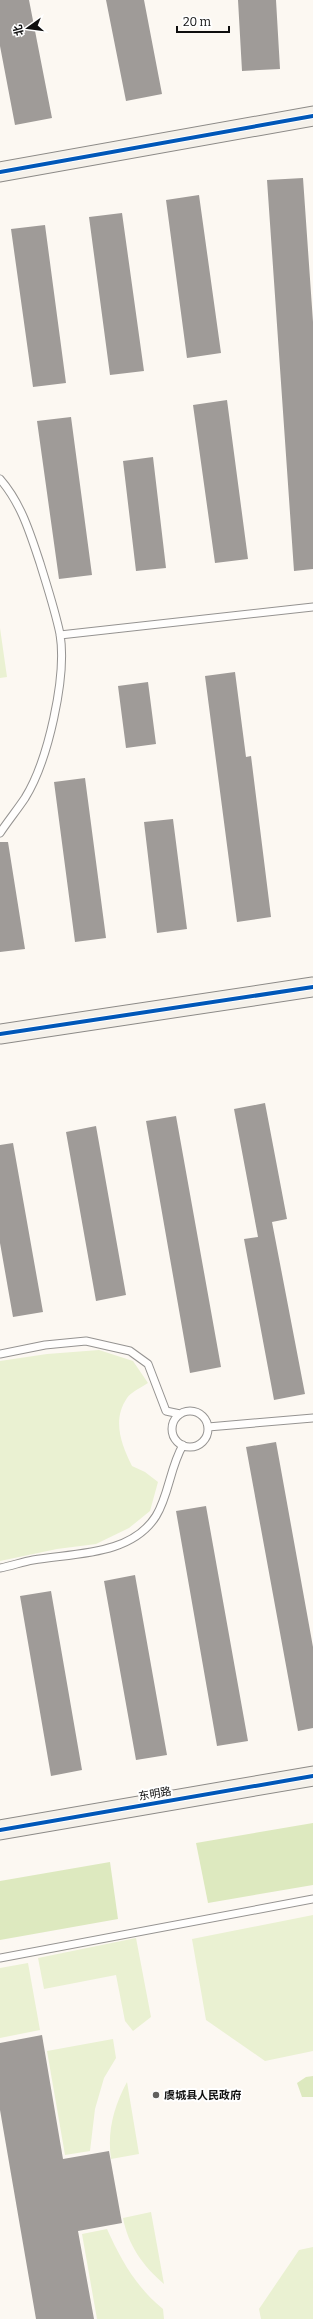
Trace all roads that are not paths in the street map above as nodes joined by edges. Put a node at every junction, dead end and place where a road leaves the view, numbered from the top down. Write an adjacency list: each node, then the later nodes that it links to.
1 (313, 116): 2 (street)
2 (0, 172)
3 (0, 479): 5 (lane)
4 (313, 607): 5 (lane)
5 (60, 635): 6 (lane)
6 (0, 833)
7 (313, 987): 8 (street)
8 (0, 1034)
9 (0, 1354): 10 (lane)
10 (180, 1414): 12 (lane); 13 (lane)
11 (313, 1418): 12 (lane)
12 (208, 1427): 13 (lane)
13 (183, 1445): 14 (lane)
14 (0, 1568)
15 (313, 1776): 16 (street, 东明路)
16 (0, 1830)
17 (313, 1900): 18 (lane)
18 (0, 1958)

